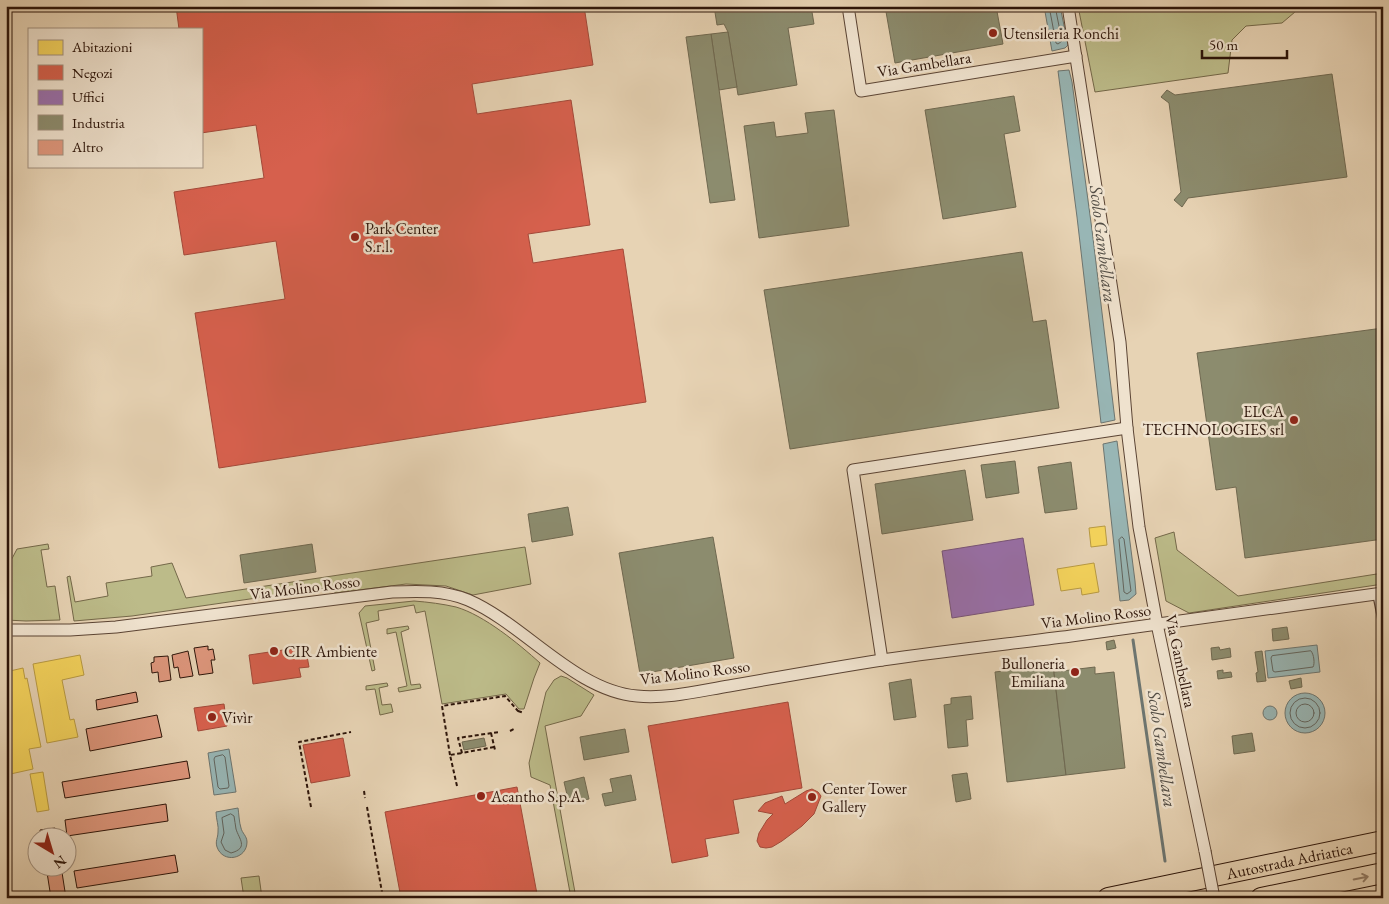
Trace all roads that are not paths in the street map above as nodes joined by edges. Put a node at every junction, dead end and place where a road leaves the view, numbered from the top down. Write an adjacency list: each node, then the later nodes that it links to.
1 (848, 6): 3 (street, Via Gambellara)
2 (1068, 6): 3 (street, Via Gambellara)
3 (1076, 56): 4 (street, Via Gambellara)
4 (1127, 428): 6 (street, Via Gambellara); 9 (street)
5 (1380, 593): 6 (street, Via Molino Rosso); 7 (lane)
6 (1157, 624): 9 (street, Via Molino Rosso); 13 (street, Via Gambellara, bridge)
7 (1383, 629)
8 (6, 630): 9 (street, Via Molino Rosso)
9 (882, 660)
10 (1383, 841): 12 (highway, Autostrada Adriatica)
11 (1383, 873): 14 (highway, Autostrada Adriatica, one-way to 11)
12 (1108, 898)
13 (1214, 898)
14 (1261, 898)

